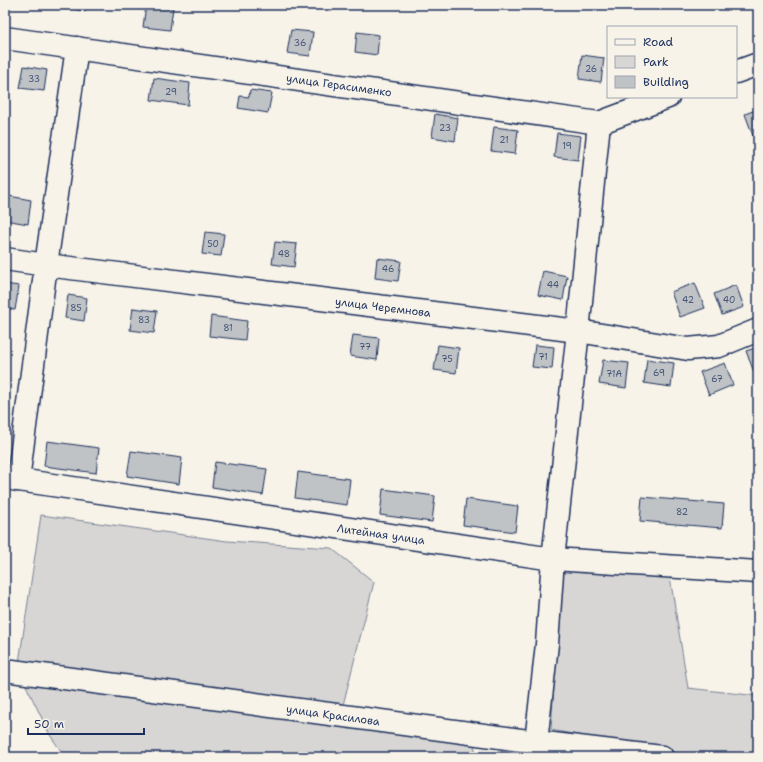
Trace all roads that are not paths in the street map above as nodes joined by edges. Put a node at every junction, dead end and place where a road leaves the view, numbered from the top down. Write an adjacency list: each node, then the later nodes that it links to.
1 (5, 38): 2 (street, улица Герасименко)
2 (77, 48): 6 (street, улица Герасименко); 8 (street)
3 (758, 64): 4 (street)
4 (737, 72)
5 (665, 98): 6 (street, улица Герасименко)
6 (599, 123): 10 (street)
7 (5, 259): 8 (street, улица Черемнова)
8 (46, 265): 10 (street, улица Черемнова); 11 (street)
9 (758, 330): 10 (street, улица Черемнова)
10 (578, 331): 12 (street)
11 (11, 479): 12 (street, Литейная улица)
12 (553, 559): 13 (street, Литейная улица); 15 (street)
13 (758, 572)
14 (5, 670): 15 (street, улица Красилова)
15 (536, 742): 16 (street, улица Красилова)
16 (662, 757)

